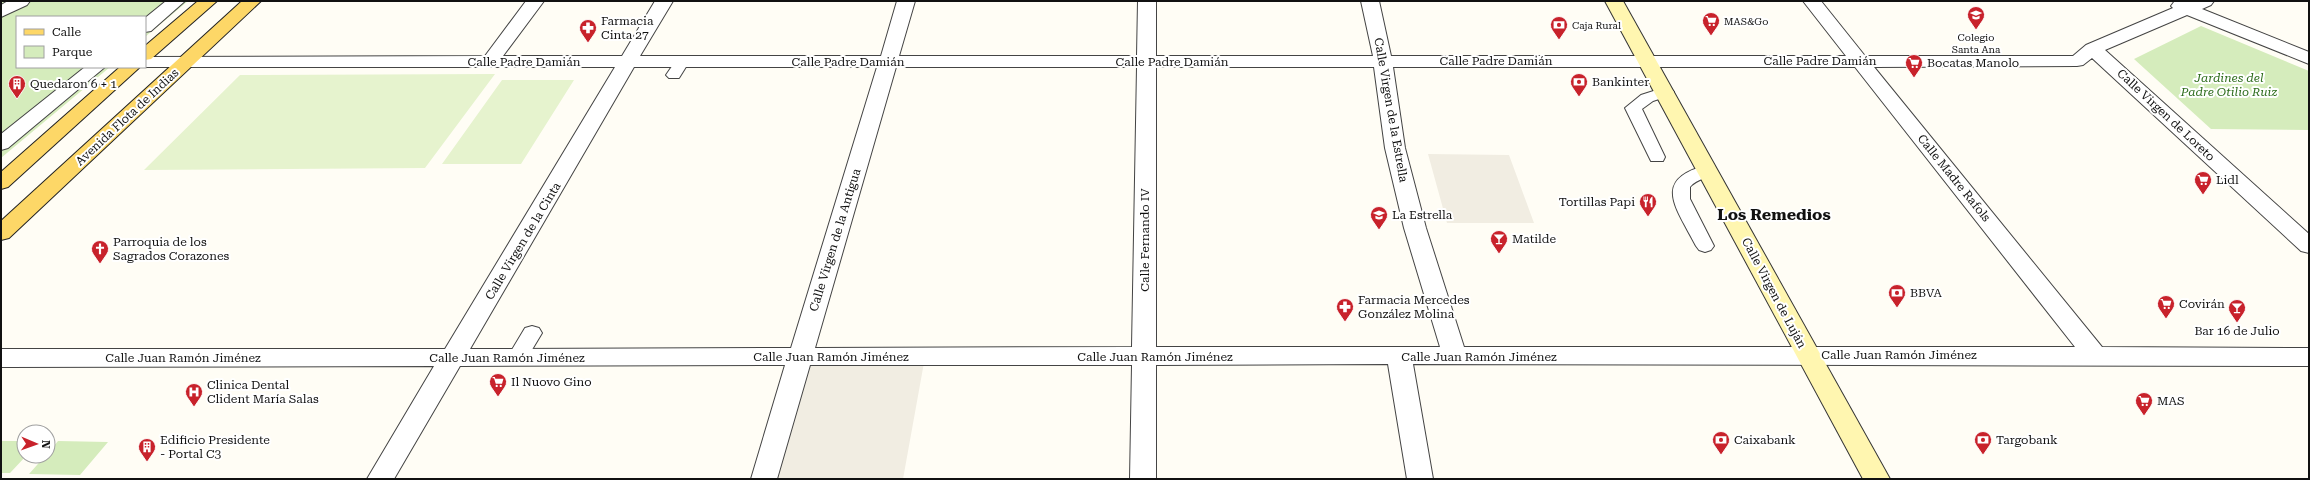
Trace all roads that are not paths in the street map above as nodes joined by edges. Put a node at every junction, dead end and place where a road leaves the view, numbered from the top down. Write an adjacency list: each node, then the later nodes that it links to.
1 (21, 1): 15 (street)
2 (176, 1): 16 (street)
3 (208, 1): 18 (main road)
4 (252, 1): 22 (main road, Avenida Flota de Indias)
5 (534, 1): 23 (street)
6 (664, 1): 24 (street, Calle Virgen de la Cinta)
7 (906, 1): 25 (street, Calle Virgen de la Antigua)
8 (1147, 1): 26 (street, Calle Fernando IV)
9 (1370, 1): 27 (street, Calle Virgen de la Estrella)
10 (1614, 1): 20 (main road, Calle Virgen de Luján)
11 (1812, 1): 28 (street, Calle Madre Rafols)
12 (2168, 1): 14 (street)
13 (2205, 1): 14 (street, Calle Padre Damián)
14 (2188, 9): 17 (street, Calle Padre Damián); 19 (street)
15 (1, 12)
16 (146, 26)
17 (2092, 49): 28 (street, Calle Padre Damián); 38 (street, Calle Virgen de Loreto)
18 (146, 54)
19 (2309, 60)
20 (1648, 61): 27 (street, Calle Padre Damián); 28 (street, Calle Padre Damián); 31 (main road, Calle Virgen de Luján)
21 (146, 62): 22 (street, Calle Padre Damián)
22 (187, 62): 23 (street, Calle Padre Damián); 36 (main road, Avenida Flota de Indias)
23 (490, 62): 24 (street, Calle Padre Damián)
24 (628, 62): 25 (street, Calle Padre Damián); 48 (street, Calle Virgen de la Cinta)
25 (888, 62): 26 (street, Calle Padre Damián); 43 (street, Calle Virgen de la Antigua)
26 (1146, 62): 27 (street, Calle Padre Damián); 44 (street, Calle Fernando IV)
27 (1383, 62): 46 (street, Calle Virgen de la Estrella)
28 (1860, 62): 41 (street, Calle Madre Rafols)
29 (95, 68): 32 (street)
30 (130, 68): 35 (main road)
31 (1666, 92): 33 (lane); 34 (main road, Calle Virgen de Luján)
32 (1, 144)
33 (1657, 157)
34 (1708, 170): 37 (lane); 40 (main road, Calle Virgen de Luján)
35 (1, 183)
36 (6, 224)
37 (1705, 246)
38 (2309, 246)
39 (532, 333): 49 (lane)
40 (1808, 355): 41 (street, Calle Juan Ramón Jiménez); 46 (street, Calle Juan Ramón Jiménez); 54 (main road, Calle Virgen de Luján)
41 (2095, 356): 42 (street, Calle Juan Ramón Jiménez)
42 (2309, 356)
43 (800, 357): 44 (street, Calle Juan Ramón Jiménez); 49 (street, Calle Juan Ramón Jiménez); 51 (street, Calle Virgen de la Antigua)
44 (1144, 357): 45 (street, Calle Juan Ramón Jiménez); 52 (street, Calle Fernando IV)
45 (1400, 357): 46 (street, Calle Juan Ramón Jiménez); 53 (street)
46 (1455, 357)
47 (1, 358): 48 (street, Calle Juan Ramón Jiménez)
48 (454, 358): 49 (street, Calle Juan Ramón Jiménez); 50 (street, Calle Virgen de la Cinta)
49 (517, 358)
50 (380, 479)
51 (764, 479)
52 (1143, 479)
53 (1420, 479)
54 (1877, 479)

